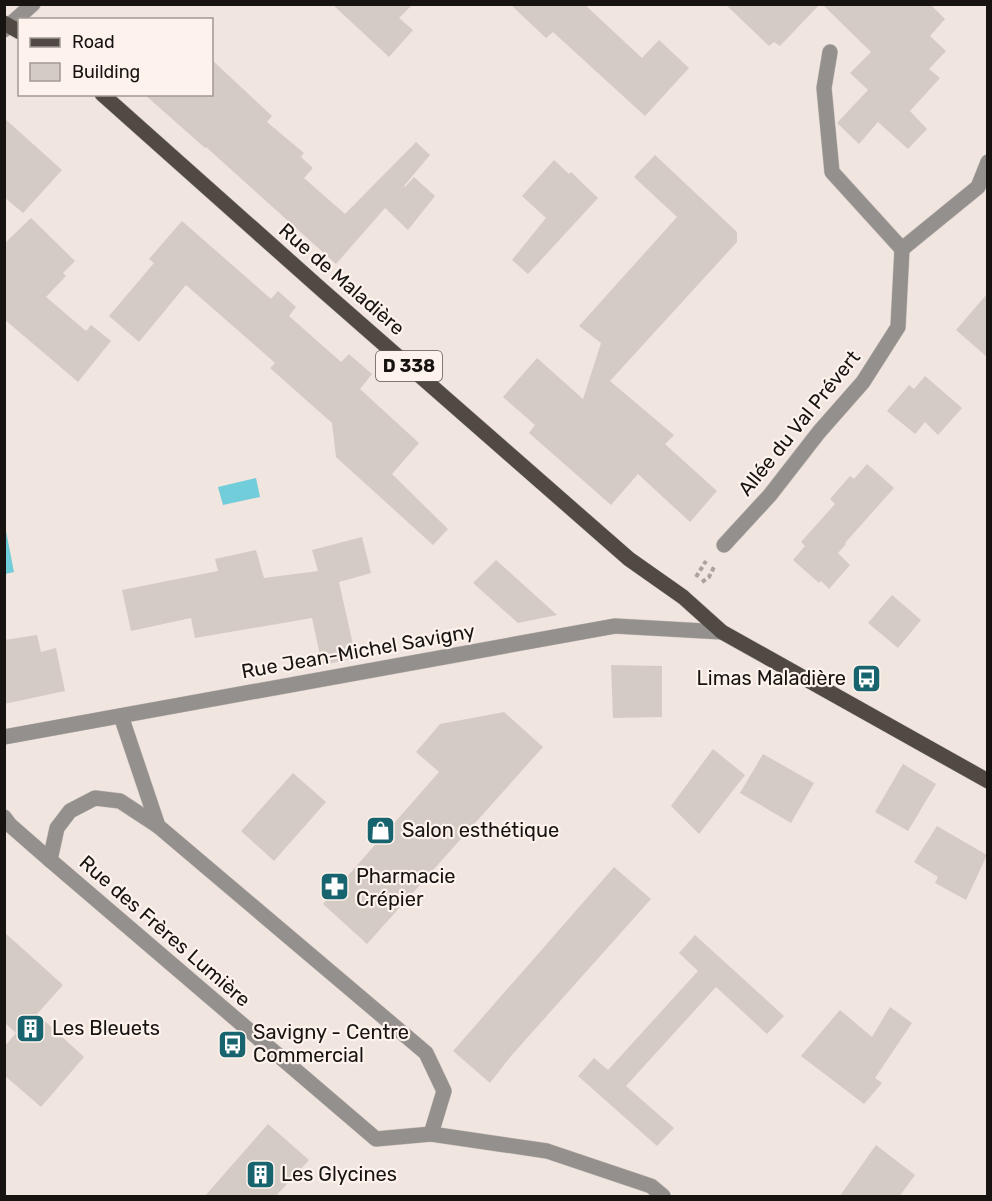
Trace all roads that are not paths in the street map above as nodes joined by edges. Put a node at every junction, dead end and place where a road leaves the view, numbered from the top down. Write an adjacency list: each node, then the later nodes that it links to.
1 (33, 4): 2 (street)
2 (18, 18)
3 (830, 52): 6 (street)
4 (104, 96): 8 (main road, Rue de Maladière / D 338)
5 (987, 162): 6 (street)
6 (902, 249): 7 (street, Allée du Val Prévert)
7 (724, 545)
8 (722, 632): 9 (street, Rue Jean-Michel Savigny); 11 (main road, D 338)
9 (121, 716): 10 (street, Rue Jean-Michel Savigny); 13 (street)
10 (4, 737)
11 (987, 781)
12 (4, 817): 14 (street, Rue des Frères Lumière)
13 (158, 826): 14 (street, Rue des Frères Lumière); 15 (street, Rue des Frères Lumière)
14 (50, 860): 15 (street, Rue des Frères Lumière)
15 (431, 1134): 16 (street, Rue des Frères Lumière)
16 (663, 1197)

